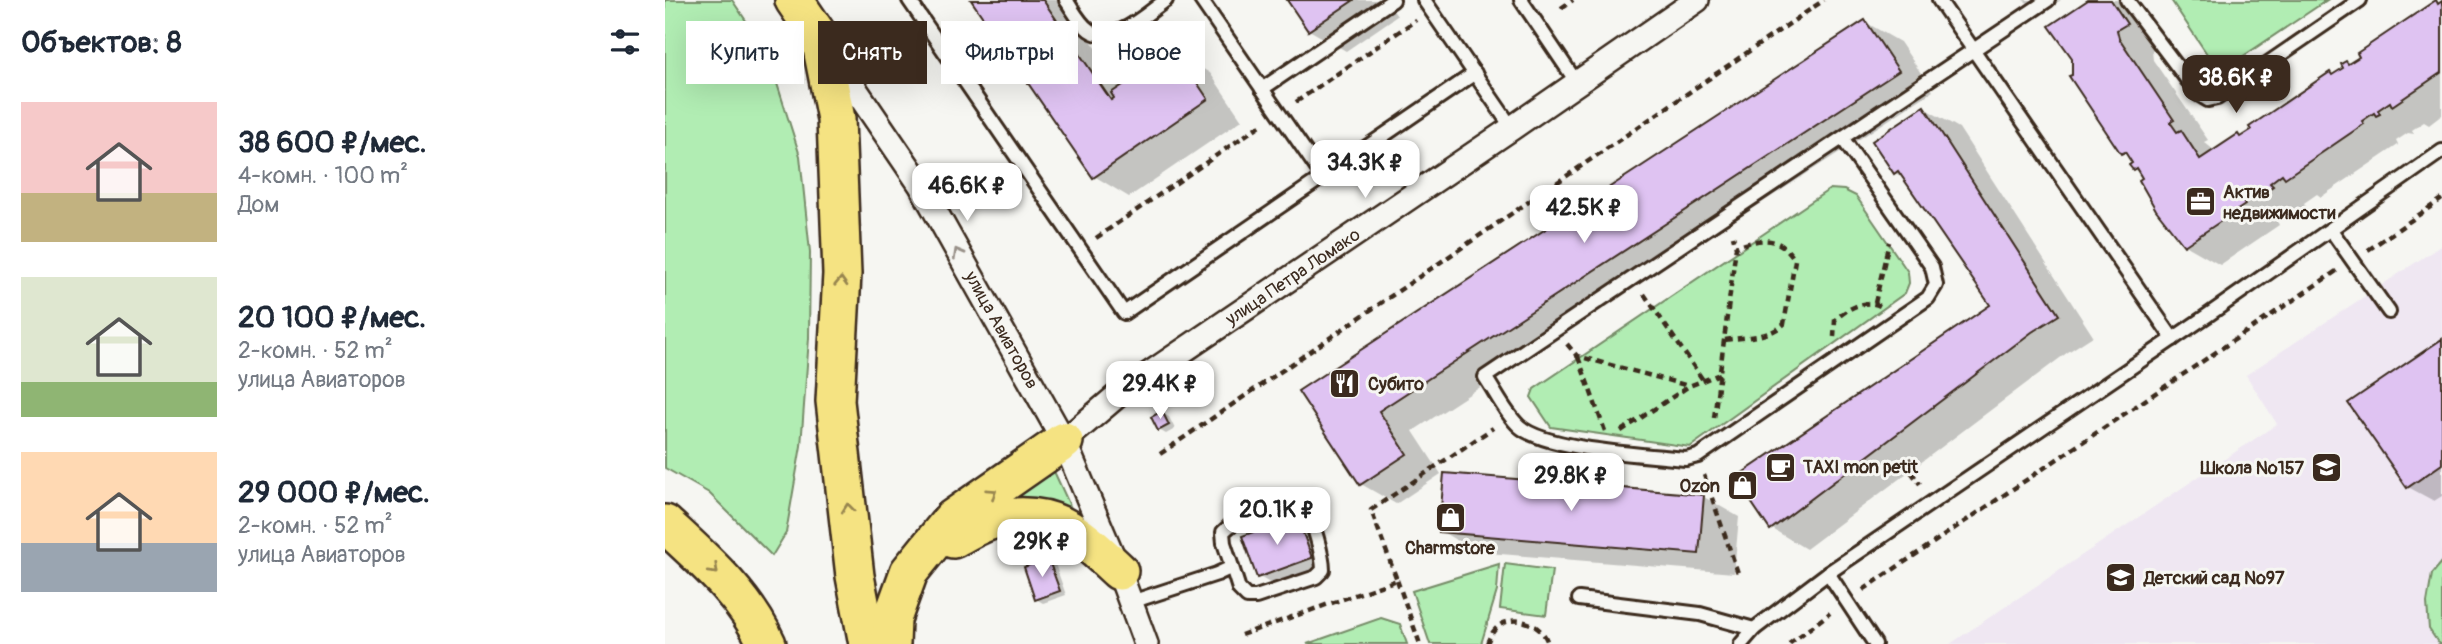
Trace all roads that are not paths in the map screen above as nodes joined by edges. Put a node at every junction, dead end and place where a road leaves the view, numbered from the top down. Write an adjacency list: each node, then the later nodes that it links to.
1 (794, 0): 14 (main road, улица Авиаторов)
2 (909, 0): 24 (lane)
3 (1066, 0): 4 (lane)
4 (1166, 0)
5 (1201, 0): 20 (lane)
6 (1393, 0): 20 (lane)
7 (1521, 0): 17 (lane)
8 (1697, 0): 17 (street, улица Петра Ломако)
9 (1939, 0): 15 (lane)
10 (2049, 0): 15 (lane)
11 (2127, 0): 12 (lane)
12 (2360, 0)
13 (1428, 5): 16 (lane)
14 (818, 35)
15 (1973, 50): 22 (lane); 27 (lane)
16 (1475, 74): 21 (lane); 24 (lane)
17 (1577, 83): 21 (street, улица Петра Ломако)
18 (829, 84): 37 (main road, улица Авиаторов, one-way to 18)
19 (852, 84): 28 (street, улица Авиаторов, one-way to 19)
20 (1262, 89): 24 (lane)
21 (1512, 128): 28 (street, улица Петра Ломако)
22 (1843, 139): 22 (lane)
23 (2442, 151): 25 (lane)
24 (1323, 177)
25 (2330, 230): 26 (lane); 27 (lane)
26 (2389, 312)
27 (2173, 339): 32 (lane)
28 (1064, 440): 30 (main road, one-way to 28); 33 (street, улица Авиаторов)
29 (665, 524): 36 (main road, one-way to 36)
30 (927, 551): 33 (main road); 38 (main road)
31 (1232, 566): 31 (lane); 33 (lane)
32 (1828, 572): 35 (lane); 41 (lane)
33 (1125, 587): 39 (street, улица Авиаторов)
34 (1579, 599): 35 (lane)
35 (1754, 629): 40 (lane)
36 (767, 644)
37 (868, 644)
38 (891, 644)
39 (1146, 644)
40 (1741, 644)
41 (1875, 644)

